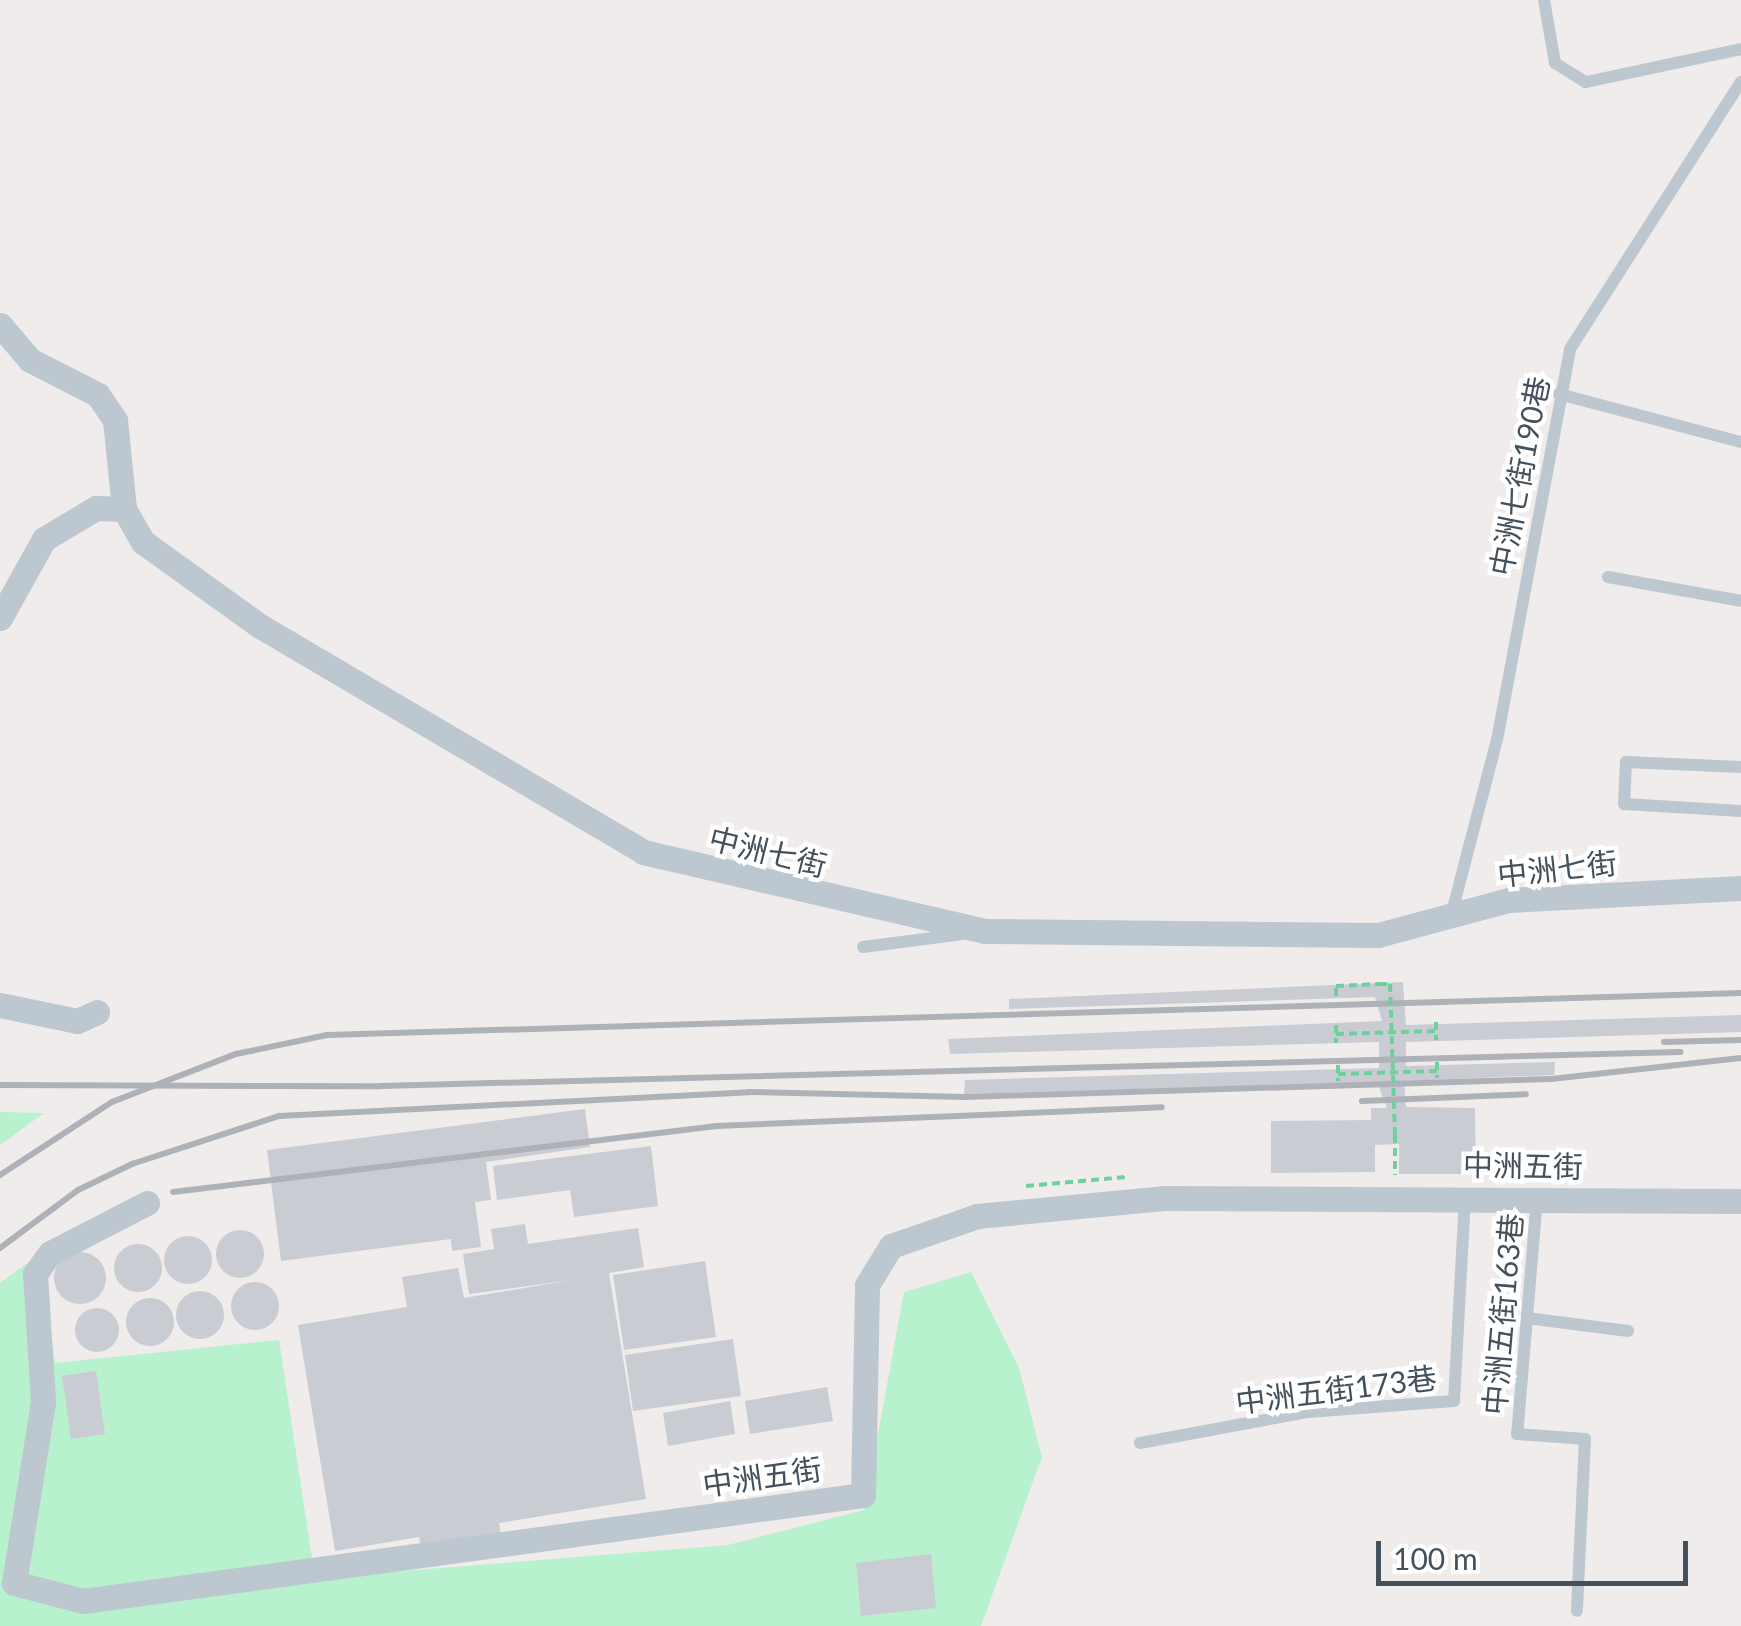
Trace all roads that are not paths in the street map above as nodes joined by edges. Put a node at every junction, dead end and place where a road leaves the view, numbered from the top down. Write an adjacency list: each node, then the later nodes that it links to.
1 (1544, 0): 2 (lane)
2 (1741, 48)
3 (1741, 82): 5 (lane, 中洲七街190巷)
4 (0, 325): 7 (street, 中洲七街)
5 (1559, 394): 6 (lane); 14 (lane, 中洲七街190巷)
6 (1741, 442)
7 (124, 509): 10 (street); 15 (street, 中洲七街)
8 (1608, 577): 9 (lane)
9 (1741, 601)
10 (0, 618)
11 (1741, 766): 12 (lane)
12 (1741, 811)
13 (1741, 888): 14 (street, 中洲七街)
14 (1450, 922): 15 (street, 中洲七街)
15 (986, 931): 16 (lane)
16 (864, 947)
17 (0, 1005): 18 (street)
18 (97, 1012)
19 (1466, 1196): 20 (street, 中洲五街); 22 (street, 中洲五街); 25 (lane, 中洲五街173巷)
20 (1537, 1198): 21 (street, 中洲五街); 23 (lane, 中洲五街163巷)
21 (1741, 1201)
22 (147, 1204)
23 (1527, 1318): 24 (lane); 26 (lane, 中洲五街163巷)
24 (1628, 1331)
25 (1140, 1443)
26 (1577, 1611)

